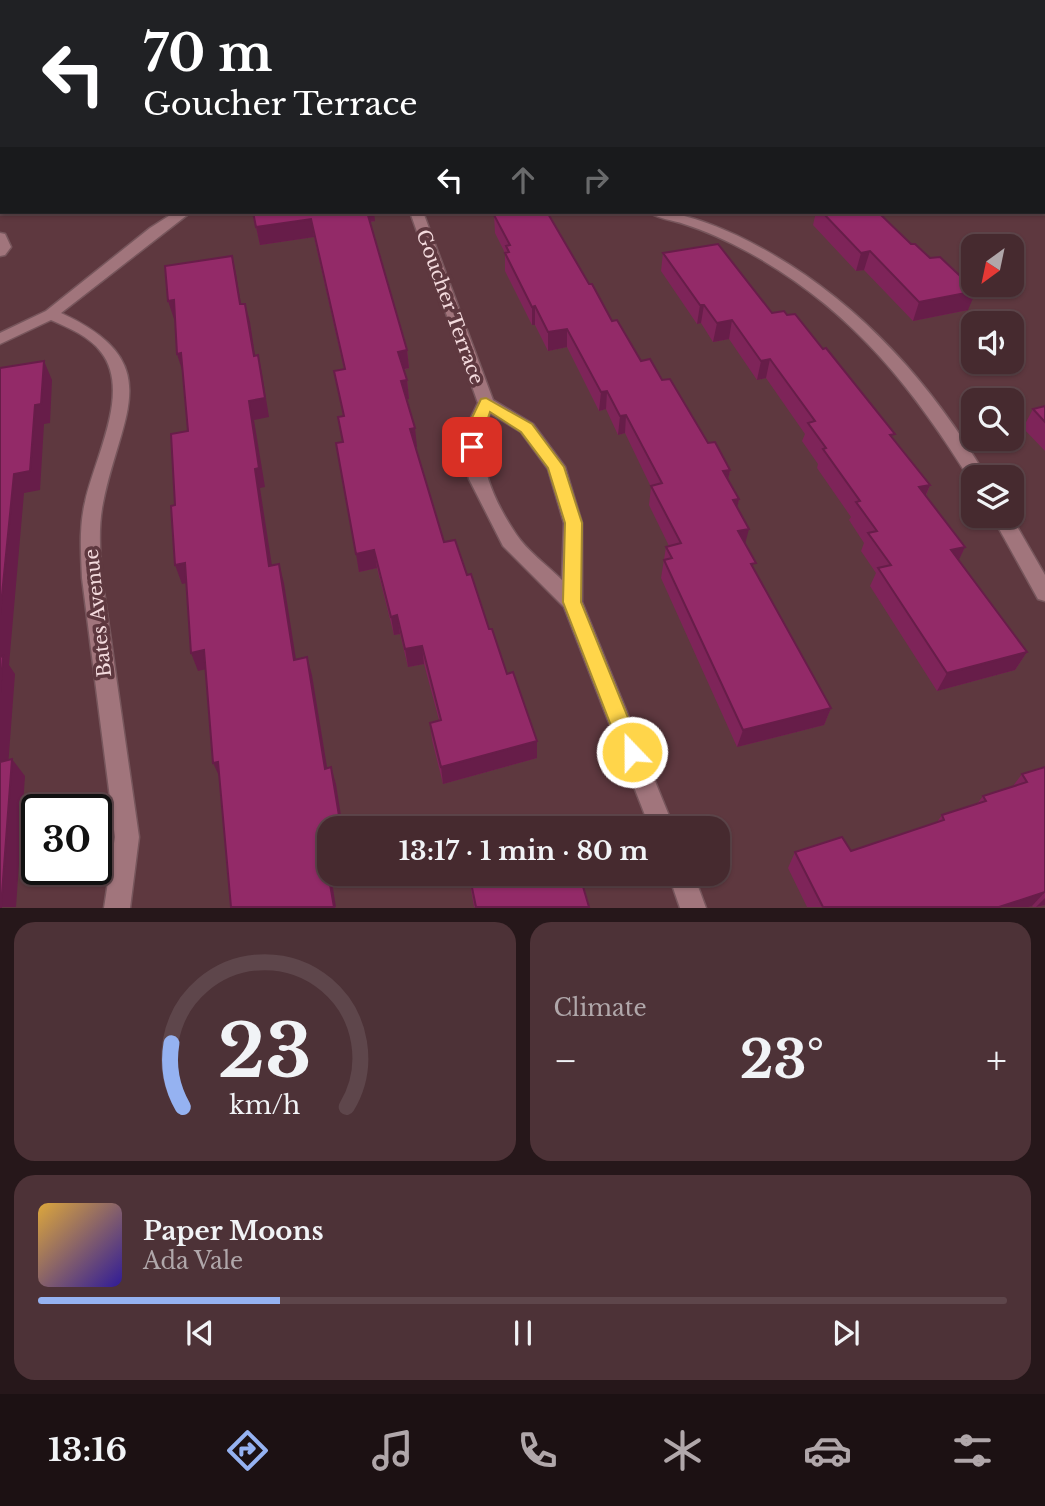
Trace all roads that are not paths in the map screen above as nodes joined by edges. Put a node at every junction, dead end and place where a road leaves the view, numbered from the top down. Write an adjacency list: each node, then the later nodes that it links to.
1 (181, 214): 6 (street)
2 (417, 214): 8 (street, Goucher Terrace)
3 (663, 214): 9 (street)
4 (0, 237): 5 (street)
5 (0, 253)
6 (51, 314): 7 (street); 15 (street, Bates Avenue)
7 (0, 339)
8 (486, 403): 12 (street, Goucher Terrace); 12 (street, Goucher Terrace)
9 (969, 465)
10 (1008, 528): 11 (street)
11 (1045, 593)
12 (572, 602): 13 (street, Goucher Terrace)
13 (657, 816)
14 (685, 886): 16 (street)
15 (117, 908)
16 (693, 908)

